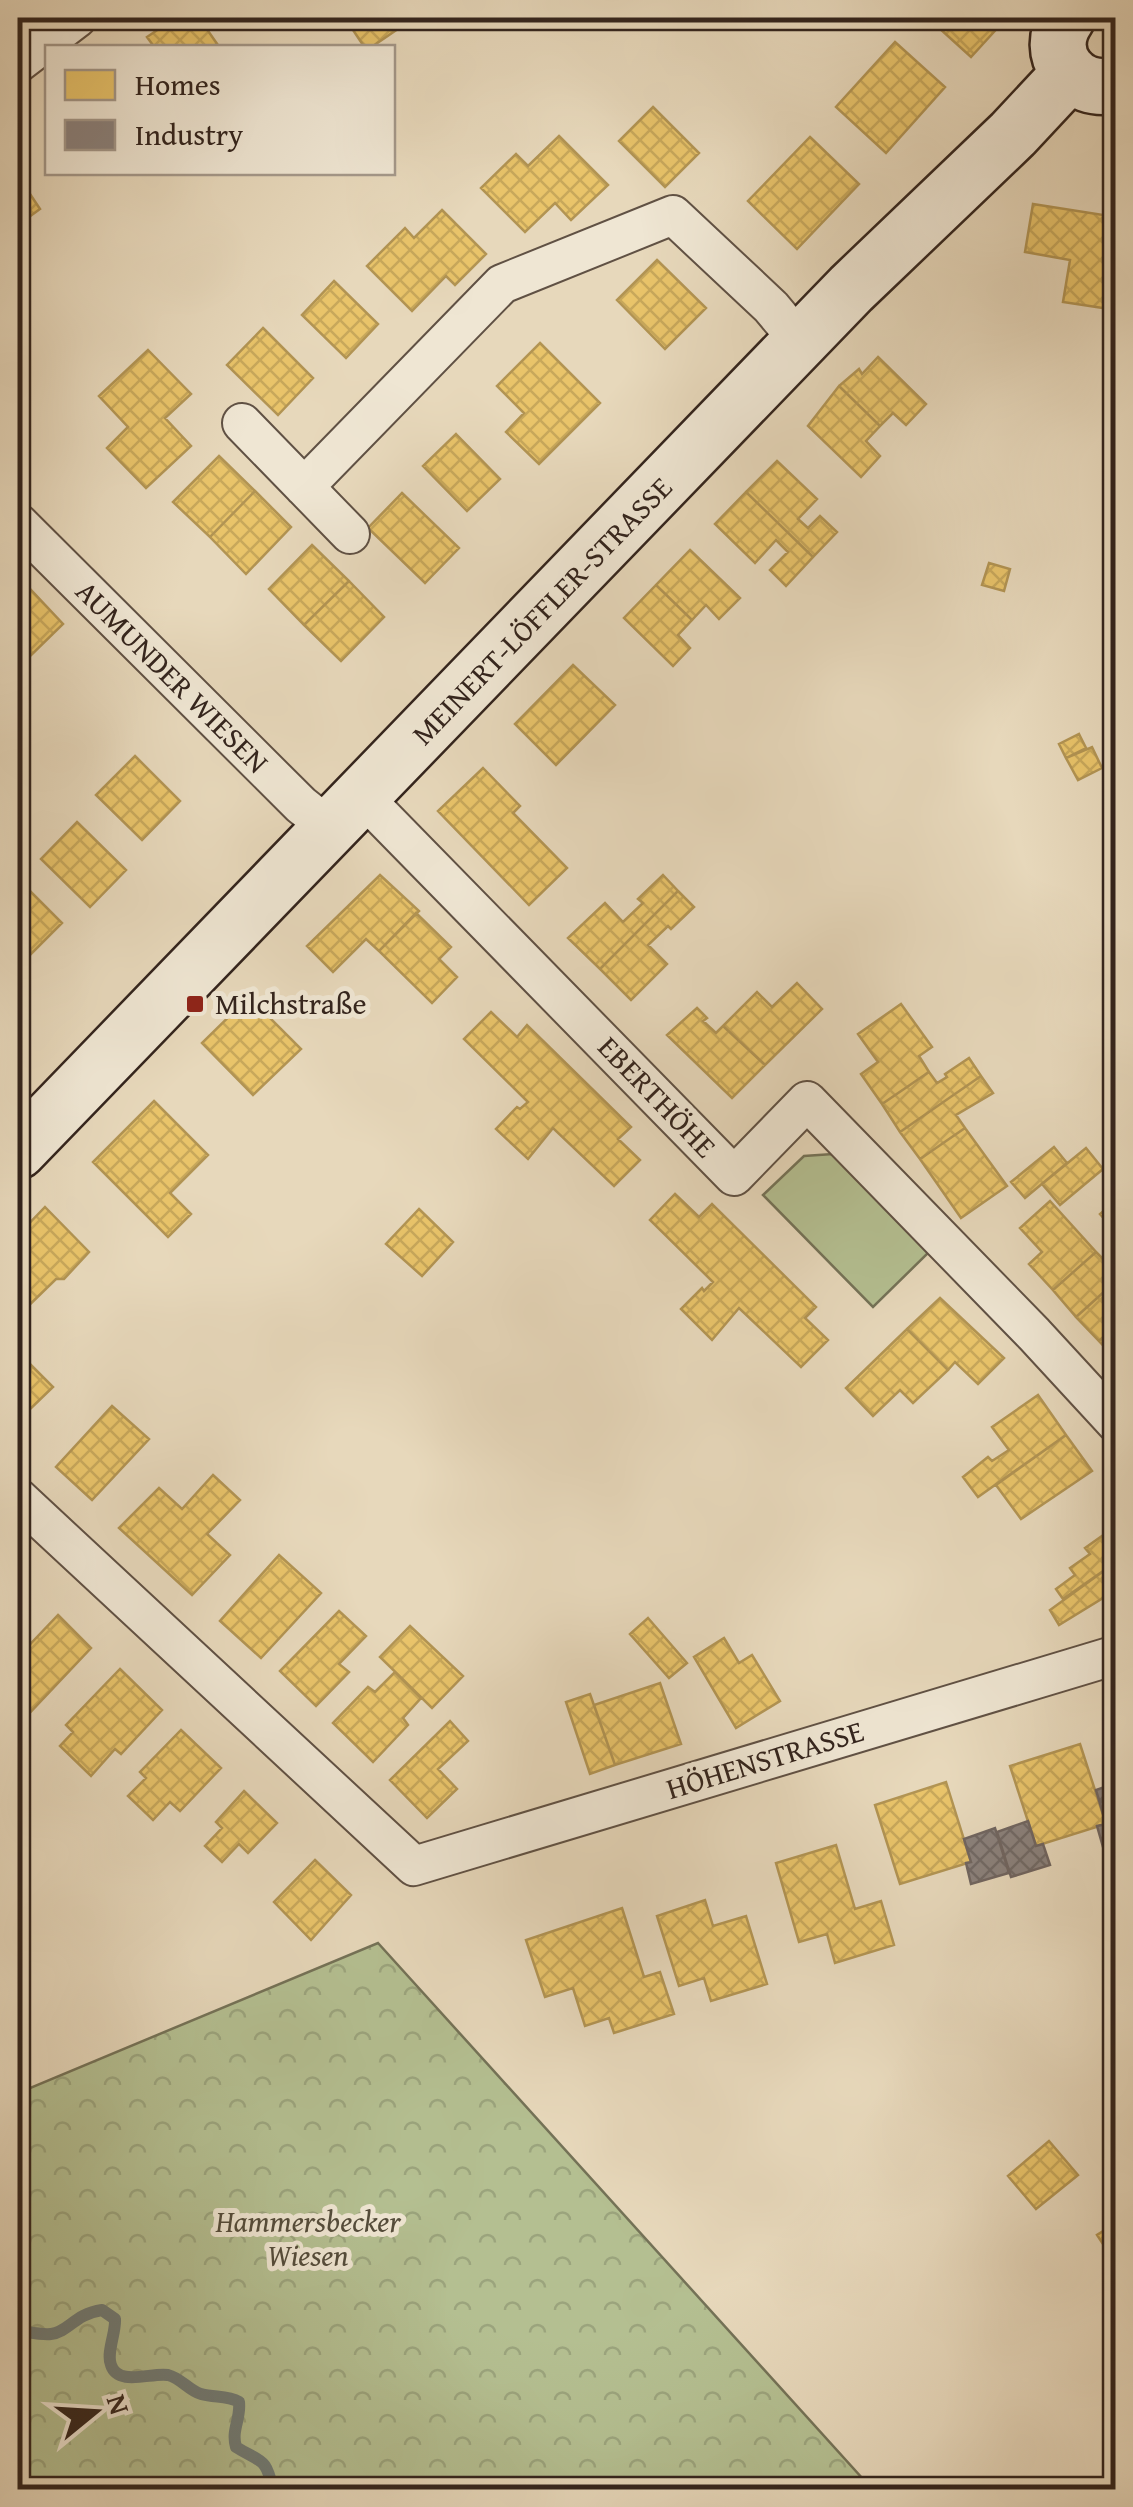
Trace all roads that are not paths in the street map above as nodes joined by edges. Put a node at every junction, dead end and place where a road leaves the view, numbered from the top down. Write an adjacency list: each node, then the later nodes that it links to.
1 (77, 18): 3 (street)
2 (1066, 18): 4 (street, MEINERT-LÖFFLER-STRASSE)
3 (18, 64)
4 (1103, 86): 5 (street, MEINERT-LÖFFLER-STRASSE)
5 (801, 342): 7 (street); 10 (street, MEINERT-LÖFFLER-STRASSE)
6 (242, 424): 7 (street)
7 (304, 488): 9 (street)
8 (18, 522): 10 (street, AUMUNDER WIESEN)
9 (350, 534)
10 (346, 812): 11 (street, MEINERT-LÖFFLER-STRASSE); 12 (street, EBERTHÖHE)
11 (18, 1151)
12 (1116, 1424)
13 (18, 1498): 14 (street, HÖHENSTRASSE)
14 (1116, 1655)

